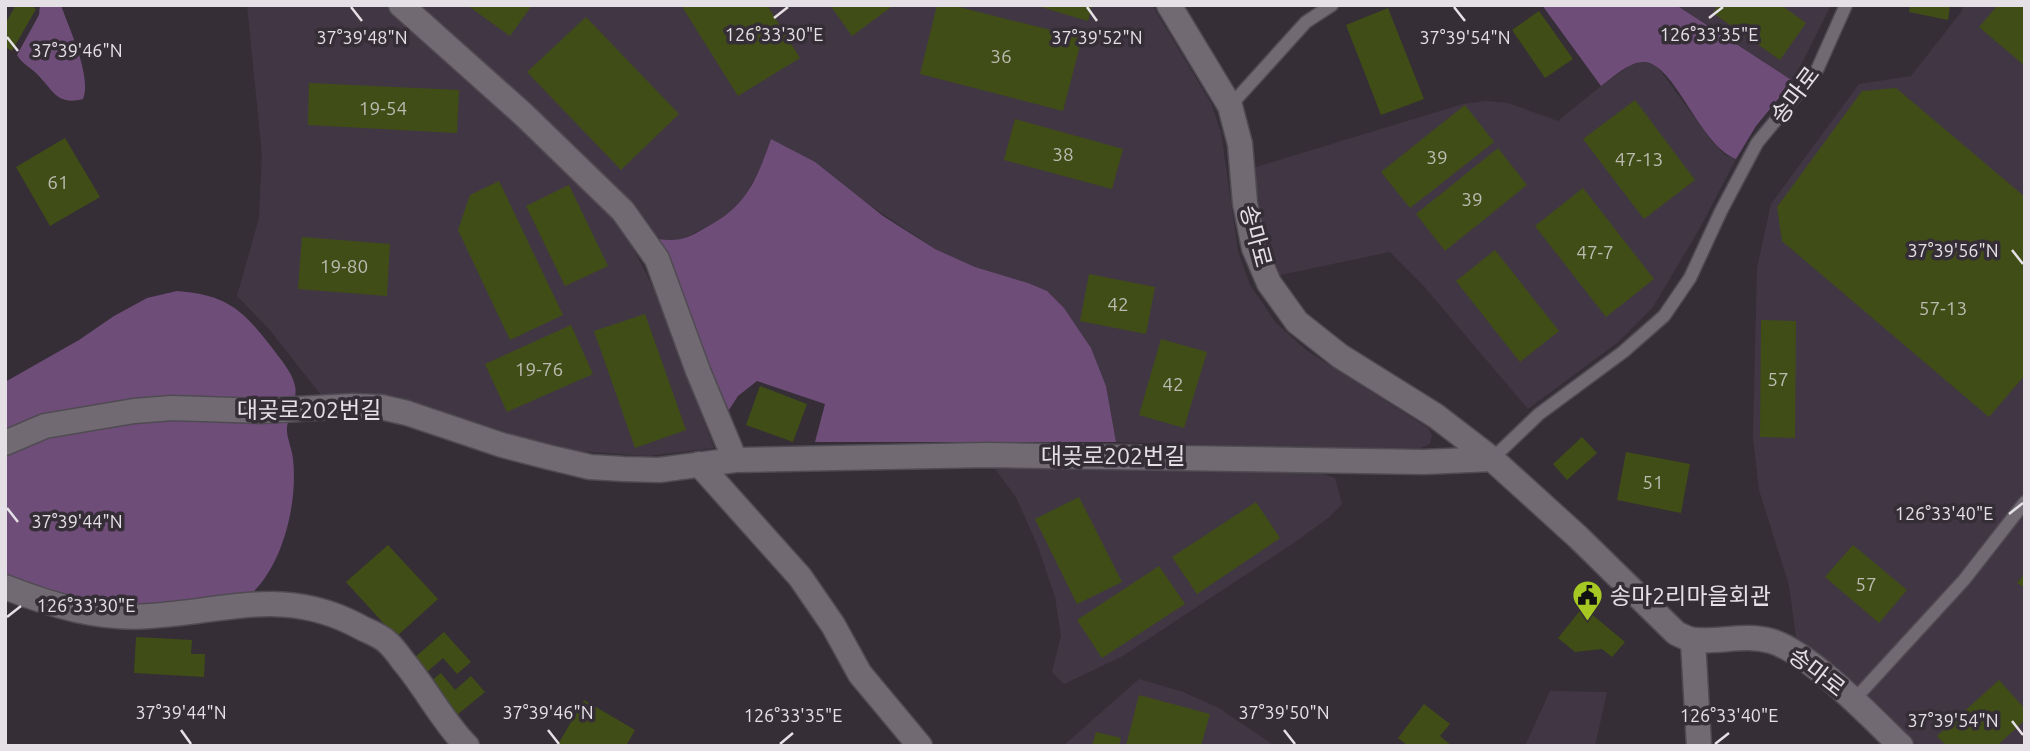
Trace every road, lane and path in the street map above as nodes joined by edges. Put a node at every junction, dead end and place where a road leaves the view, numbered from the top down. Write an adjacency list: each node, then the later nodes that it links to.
1 (401, 5): 8 (street)
2 (1169, 5): 5 (street, 송마로)
3 (1332, 5): 5 (lane)
4 (1846, 5): 7 (lane, 송마로)
5 (1230, 106): 7 (street, 송마로)
6 (5, 443): 9 (street, 대곶로202번길)
7 (1492, 459): 8 (street, 대곶로202번길); 12 (street, 송마로)
8 (735, 460): 9 (street, 대곶로202번길)
9 (699, 464): 15 (street)
10 (2025, 502): 13 (lane)
11 (5, 587): 14 (street)
12 (1693, 640): 13 (street, 송마로); 16 (street)
13 (1853, 701): 17 (street, 송마로)
14 (467, 746)
15 (920, 746)
16 (1699, 746)
17 (1901, 746)

